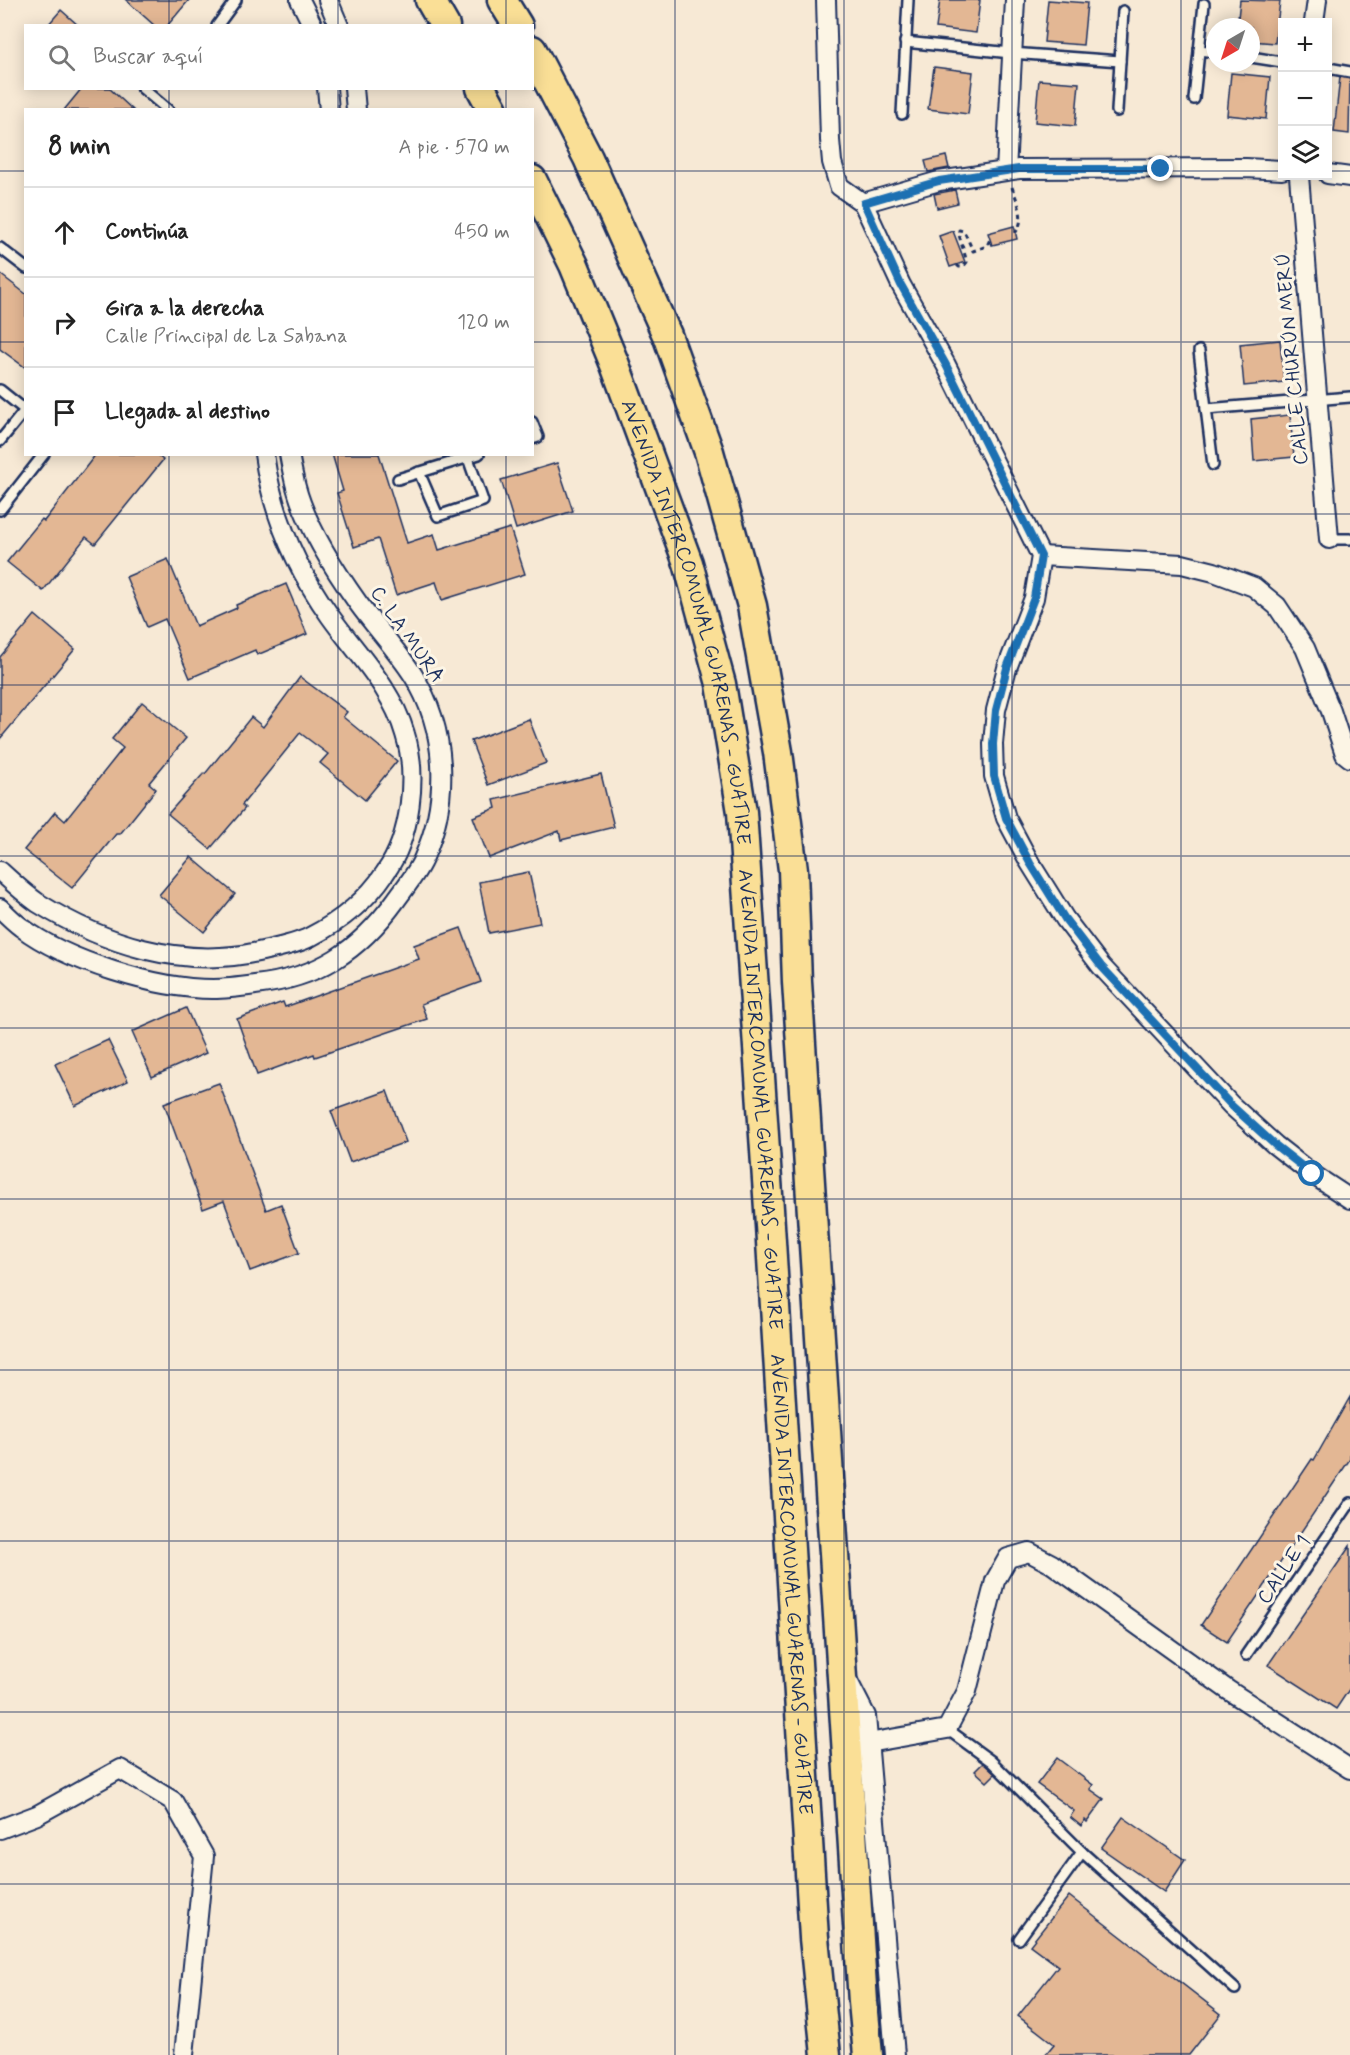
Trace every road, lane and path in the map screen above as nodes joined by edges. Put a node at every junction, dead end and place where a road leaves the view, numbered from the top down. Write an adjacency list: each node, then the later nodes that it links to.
1 (236, 0): 13 (lane)
2 (300, 0): 14 (street)
3 (328, 0): 15 (street)
4 (430, 0): 16 (highway)
5 (502, 0): 17 (highway)
6 (826, 0): 45 (street)
7 (908, 0): 18 (lane)
8 (1014, 0): 21 (street)
9 (1317, 0): 12 (street)
10 (1204, 4): 19 (lane)
11 (1123, 11): 25 (lane)
12 (1315, 18)
13 (218, 24)
14 (312, 24)
15 (338, 24)
16 (444, 24)
17 (517, 24)
18 (905, 42): 21 (lane); 38 (lane)
19 (1199, 50): 20 (lane); 32 (lane)
20 (1206, 51)
21 (1011, 53): 25 (lane); 40 (street)
22 (534, 54): 77 (highway, AVENIDA INTERCOMUNAL GUARENAS - GUATIRE)
23 (1260, 58): 24 (lane)
24 (1278, 61)
25 (1120, 62): 37 (lane)
26 (1332, 69): 27 (lane)
27 (1350, 72)
28 (144, 90): 33 (lane)
29 (327, 90): 34 (street)
30 (354, 90): 35 (street)
31 (482, 90): 36 (highway)
32 (1194, 99)
33 (166, 108)
34 (329, 108)
35 (356, 108)
36 (492, 108)
37 (1117, 111)
38 (902, 114)
39 (1278, 170): 40 (street)
40 (1006, 171): 45 (street); 46 (path)
41 (1332, 175): 42 (street)
42 (1350, 177)
43 (1299, 180): 54 (street, CALLE CHURÚN MERÚ)
44 (534, 184): 86 (highway, AVENIDA INTERCOMUNAL GUARENAS - GUATIRE)
45 (864, 203): 70 (street)
46 (1015, 232)
47 (990, 239): 49 (path)
48 (0, 248): 50 (lane)
49 (957, 265)
50 (24, 266)
51 (1199, 351): 56 (lane)
52 (0, 390): 55 (lane)
53 (1350, 397): 54 (lane)
54 (1317, 399): 56 (lane); 68 (street, CALLE CHURÚN MERÚ)
55 (24, 409)
56 (1206, 409): 64 (lane)
57 (24, 411): 58 (lane)
58 (0, 441)
59 (42, 456): 67 (lane)
60 (264, 456): 72 (street)
61 (289, 456): 73 (street, C. LA MURA)
62 (474, 456): 63 (lane)
63 (468, 458): 65 (lane); 65 (lane)
64 (1213, 465)
65 (419, 472): 66 (lane)
66 (398, 478)
67 (0, 510)
68 (1329, 538): 69 (lane)
69 (1350, 539)
70 (1041, 556): 71 (street); 74 (street)
71 (1350, 758)
72 (0, 871)
73 (0, 908)
74 (1350, 1199)
75 (1350, 1503): 76 (lane, CALLE 1)
76 (1246, 1655)
77 (841, 1666): 79 (street, AVENIDA INTERCOMUNAL GUARENAS - GUATIRE); 87 (highway, AVENIDA INTERCOMUNAL GUARENAS - GUATIRE)
78 (946, 1729): 79 (street); 80 (street); 82 (lane)
79 (868, 1743): 88 (street, AVENIDA INTERCOMUNAL GUARENAS - GUATIRE)
80 (1350, 1769)
81 (0, 1829): 85 (street)
82 (1082, 1852): 83 (lane); 84 (lane)
83 (1019, 1938)
84 (1235, 1989)
85 (184, 2055)
86 (826, 2055)
87 (868, 2055)
88 (895, 2055)

